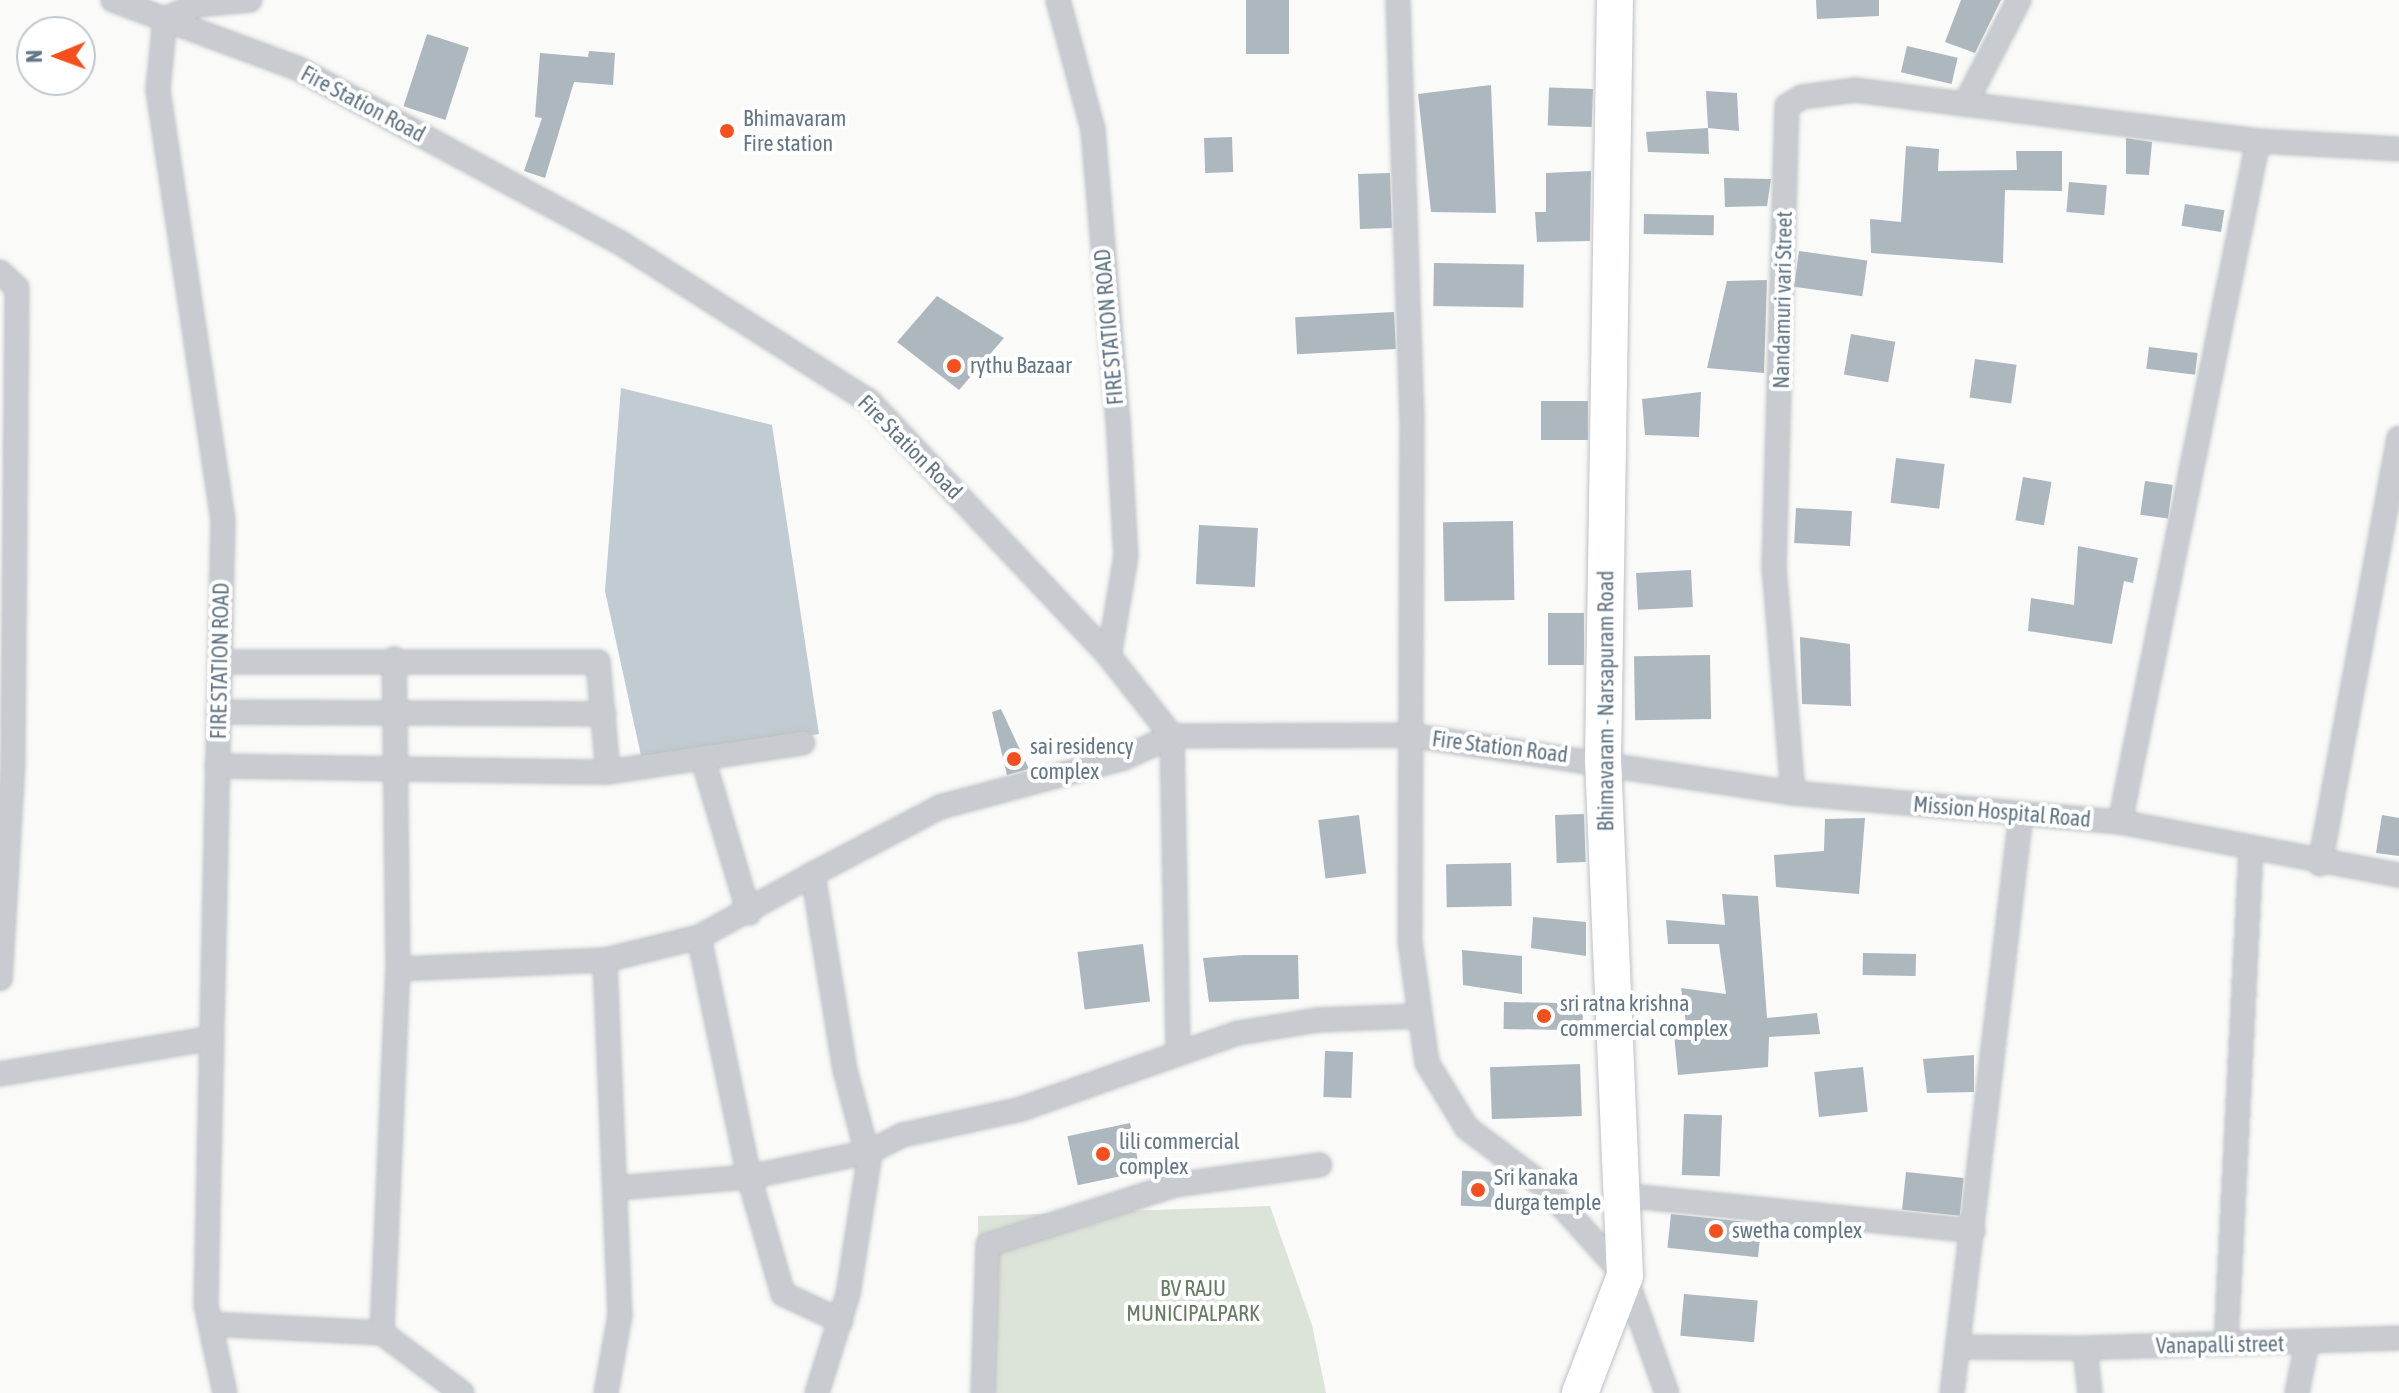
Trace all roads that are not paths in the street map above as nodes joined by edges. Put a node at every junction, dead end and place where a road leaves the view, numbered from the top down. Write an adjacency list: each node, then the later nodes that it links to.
1 (113, 0): 7 (street, Fire Station Road)
2 (250, 0): 7 (street)
3 (1058, 0): 13 (street, FIRE STATION ROAD)
4 (1398, 0): 19 (street)
5 (1615, 0): 23 (main road, Bhimavaram - Narsapuram Road)
6 (2019, 0): 8 (street)
7 (165, 19): 13 (street, Fire Station Road); 15 (street, FIRE STATION ROAD)
8 (1965, 104): 9 (street); 27 (street, Nandamuri vari Street)
9 (2258, 141): 10 (street); 29 (street)
10 (2399, 149)
11 (0, 272): 38 (street)
12 (2399, 438): 31 (street)
13 (1109, 656): 20 (street, Fire Station Road)
14 (394, 659): 15 (street); 17 (street); 18 (street)
15 (220, 662): 16 (street, FIRE STATION ROAD)
16 (218, 712): 18 (street); 24 (street, FIRE STATION ROAD)
17 (604, 714): 18 (street); 26 (street)
18 (395, 718): 25 (street)
19 (1409, 735): 20 (street, Fire Station Road); 23 (street, Fire Station Road); 39 (street)
20 (1172, 736): 32 (street); 41 (street)
21 (803, 743): 22 (street)
22 (703, 759): 26 (street); 34 (street)
23 (1603, 760): 27 (street, Mission Hospital Road); 47 (main road, Bhimavaram - Narsapuram Road)
24 (217, 766): 25 (street); 40 (street, FIRE STATION ROAD)
25 (394, 771): 26 (street); 37 (street)
26 (608, 772)
27 (1793, 793): 28 (street, Mission Hospital Road)
28 (2021, 814): 29 (street, Mission Hospital Road); 48 (street)
29 (2120, 822): 30 (street, Mission Hospital Road)
30 (2251, 851): 31 (street, Mission Hospital Road); 55 (street)
31 (2320, 864): 33 (street, Mission Hospital Road)
32 (813, 874): 34 (street); 43 (street)
33 (2399, 875)
34 (749, 913): 35 (street)
35 (699, 937): 36 (street); 45 (street)
36 (605, 960): 37 (street); 46 (street)
37 (398, 969): 52 (street)
38 (0, 979)
39 (1420, 1016): 41 (street); 49 (street)
40 (207, 1039): 42 (street); 51 (street, FIRE STATION ROAD)
41 (1178, 1050): 43 (street)
42 (0, 1074)
43 (869, 1152): 45 (street); 50 (street)
44 (1320, 1165): 62 (street)
45 (749, 1177): 46 (street); 50 (street)
46 (617, 1188): 60 (street)
47 (1621, 1195): 48 (street); 49 (main road, Bhimavaram - Narsapuram Road)
48 (1973, 1231): 56 (street)
49 (1625, 1276): 63 (main road, Bhimavaram - Narsapuram Road); 64 (street)
50 (841, 1321): 61 (street)
51 (210, 1324): 52 (street); 58 (street, FIRE STATION ROAD)
52 (382, 1333): 59 (street)
53 (2399, 1338): 54 (street, Vanapalli street)
54 (2307, 1343): 55 (street, Vanapalli street); 67 (street)
55 (2226, 1344): 57 (street, Vanapalli street)
56 (1957, 1347): 57 (street, Vanapalli street); 65 (street)
57 (2085, 1348): 66 (street)
58 (225, 1393)
59 (462, 1393)
60 (606, 1393)
61 (817, 1393)
62 (983, 1393)
63 (1580, 1393)
64 (1667, 1393)
65 (1952, 1393)
66 (2090, 1393)
67 (2297, 1393)

